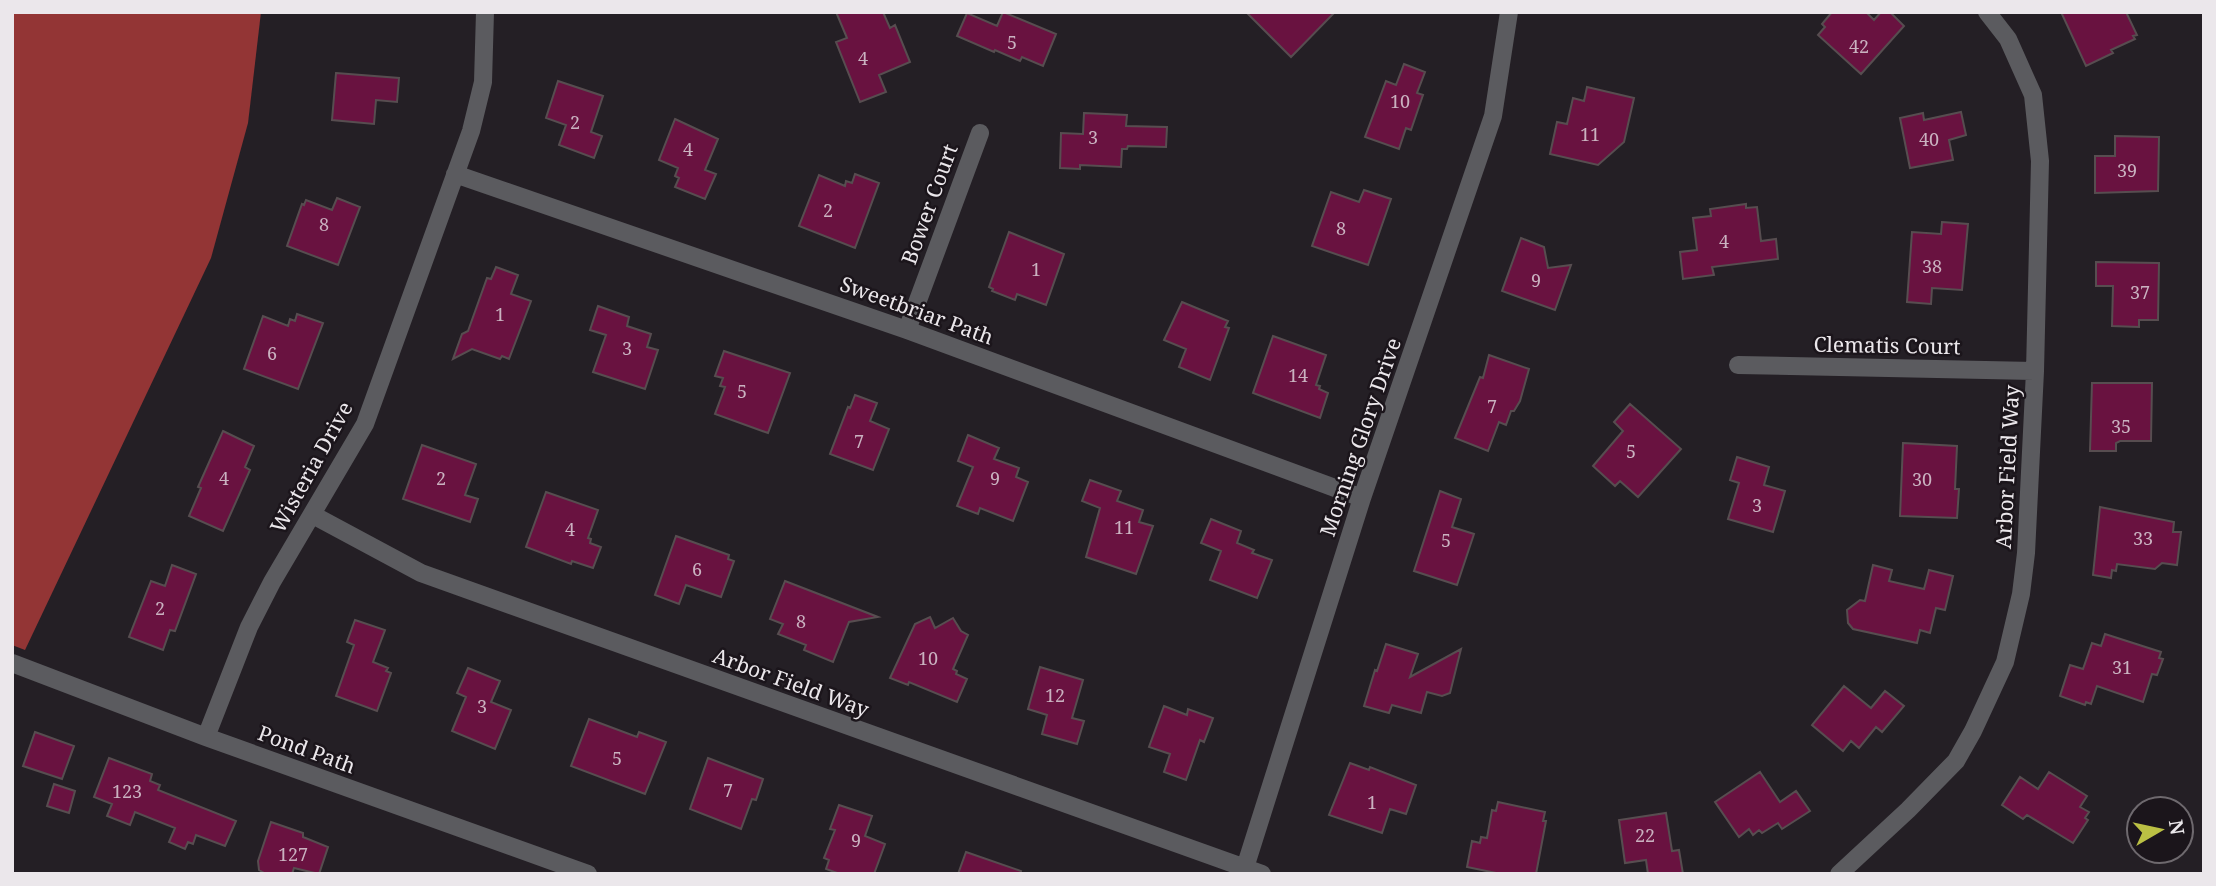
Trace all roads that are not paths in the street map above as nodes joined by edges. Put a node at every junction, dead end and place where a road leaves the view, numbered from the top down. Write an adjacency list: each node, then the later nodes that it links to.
1 (485, 12): 5 (street, Wisteria Drive)
2 (1509, 12): 9 (street, Morning Glory Drive)
3 (1987, 12): 8 (street, Arbor Field Way)
4 (980, 133): 6 (street, Bower Court)
5 (455, 174): 6 (street, Sweetbriar Path); 10 (street, Wisteria Drive)
6 (906, 330): 9 (street, Sweetbriar Path)
7 (1738, 365): 8 (street, Clematis Court)
8 (2035, 371): 15 (street, Arbor Field Way)
9 (1362, 498): 13 (street, Morning Glory Drive)
10 (313, 515): 12 (street, Wisteria Drive); 13 (street, Arbor Field Way)
11 (12, 663): 12 (street, Pond Path)
12 (206, 737): 14 (street, Pond Path)
13 (1250, 872)
14 (588, 874)
15 (1839, 874)

